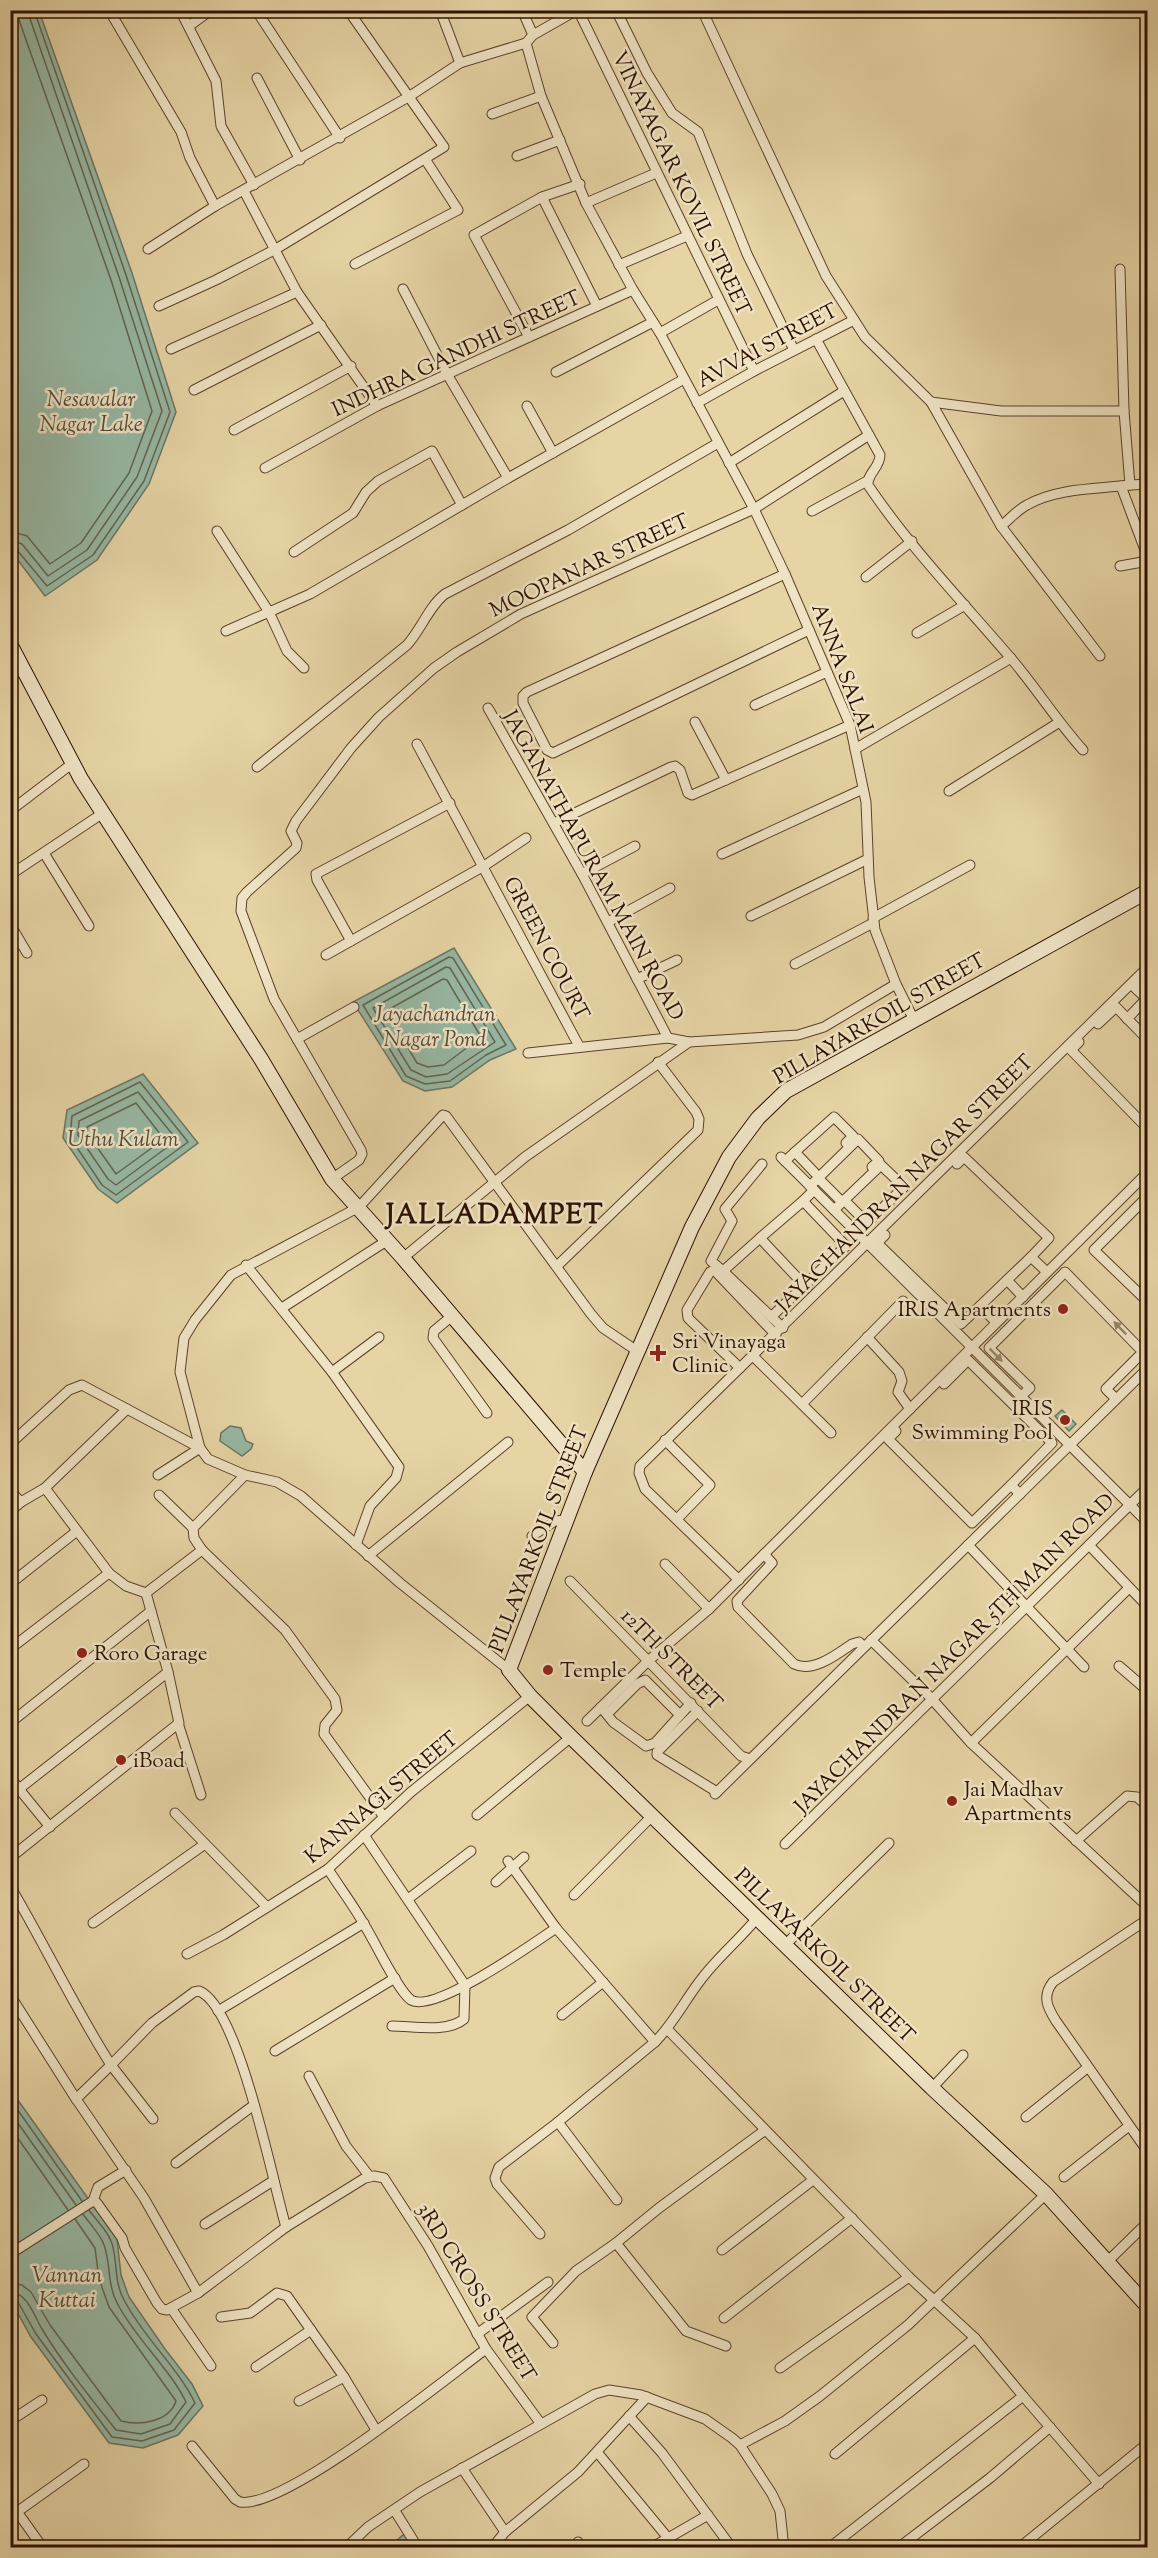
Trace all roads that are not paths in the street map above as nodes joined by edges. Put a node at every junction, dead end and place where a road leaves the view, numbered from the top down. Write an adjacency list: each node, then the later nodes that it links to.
1 (109, 10): 30 (street)
2 (180, 10): 11 (street)
3 (211, 10): 11 (street)
4 (256, 10): 19 (street)
5 (348, 10): 16 (street)
6 (440, 10): 14 (street)
7 (522, 10): 12 (street)
8 (578, 10): 12 (street); 24 (street, VINAYAGAR KOVIL STREET)
9 (616, 10): 50 (street)
10 (702, 10): 43 (street)
11 (189, 26): 26 (street)
12 (533, 35): 13 (street)
13 (526, 44): 14 (street); 17 (street, ANNA SALAI)
14 (460, 63): 16 (street)
15 (257, 78): 23 (street)
16 (410, 96): 19 (street); 22 (street)
17 (541, 96): 18 (street); 20 (street, ANNA SALAI)
18 (492, 114)
19 (340, 138): 23 (street)
20 (560, 140): 21 (street); 25 (street, ANNA SALAI)
21 (517, 156)
22 (425, 159): 33 (street); 34 (street)
23 (300, 160): 26 (street)
24 (656, 173): 29 (street); 31 (street, VINAYAGAR KOVIL STREET)
25 (580, 184): 28 (street); 29 (street, ANNA SALAI)
26 (254, 185): 27 (street)
27 (244, 191): 30 (street); 33 (street)
28 (542, 197): 42 (street); 47 (street)
29 (586, 203): 35 (street, ANNA SALAI)
30 (214, 207): 32 (street)
31 (687, 236): 35 (street); 40 (street, VINAYAGAR KOVIL STREET)
32 (148, 249)
33 (276, 249): 39 (street); 41 (street)
34 (354, 264)
35 (619, 265): 38 (street, ANNA SALAI)
36 (1120, 269): 62 (street)
37 (403, 289): 54 (street)
38 (633, 290): 42 (street, INDHRA GANDHI STREET); 44 (street, ANNA SALAI)
39 (297, 292): 45 (street); 49 (street)
40 (718, 300): 46 (street); 52 (street, VINAYAGAR KOVIL STREET)
41 (159, 306)
42 (597, 306): 47 (street, INDHRA GANDHI STREET)
43 (854, 320): 48 (street, AVVAI STREET); 58 (street)
44 (653, 322): 46 (street, ANNA SALAI); 53 (street)
45 (321, 325): 51 (street); 56 (street)
46 (660, 333): 55 (street, ANNA SALAI)
47 (529, 337): 54 (street, INDHRA GANDHI STREET)
48 (816, 339): 50 (street, AVVAI STREET); 57 (street)
49 (171, 349)
50 (794, 350): 52 (street, AVVAI STREET)
51 (351, 366): 60 (street); 63 (street)
52 (754, 371): 59 (street, AVVAI STREET)
53 (556, 372)
54 (447, 374): 60 (street, INDHRA GANDHI STREET); 69 (street)
55 (684, 379): 59 (street, ANNA SALAI); 66 (street)
56 (194, 390)
57 (844, 391): 64 (street); 67 (street)
58 (931, 402): 62 (street); 76 (street)
59 (697, 403): 65 (street, ANNA SALAI)
60 (377, 406): 68 (street, INDHRA GANDHI STREET)
61 (526, 406): 66 (street)
62 (1124, 411): 72 (street)
63 (234, 430)
64 (869, 435): 70 (street); 74 (street)
65 (718, 443): 67 (street, ANNA SALAI); 103 (street)
66 (553, 453): 69 (street)
67 (729, 463): 74 (street, ANNA SALAI)
68 (264, 468)
69 (508, 478): 73 (street)
70 (867, 481): 75 (street); 78 (street)
71 (1148, 484): 72 (street)
72 (1125, 485): 76 (street); 80 (street)
73 (462, 505): 79 (street); 85 (street)
74 (754, 509): 82 (street, ANNA SALAI); 141 (street, MOOPANAR STREET)
75 (812, 512)
76 (1000, 526): 90 (street)
77 (217, 531): 85 (street)
78 (912, 541): 83 (street); 84 (street)
79 (294, 552)
80 (1148, 560): 81 (street)
81 (1120, 566)
82 (785, 574): 86 (street, ANNA SALAI); 86 (street)
83 (866, 577)
84 (965, 605): 88 (street); 91 (street)
85 (269, 612): 87 (street); 92 (street)
86 (809, 630): 93 (street, ANNA SALAI)
87 (226, 631)
88 (917, 633)
89 (10, 644): 102 (street)
90 (1100, 656)
91 (1011, 658): 97 (street); 100 (street)
92 (304, 668)
93 (827, 672): 94 (street); 98 (street, ANNA SALAI)
94 (755, 705)
95 (488, 708): 110 (street, JAGANATHAPURAM MAIN ROAD)
96 (695, 722): 104 (street)
97 (1058, 723): 101 (street); 106 (street)
98 (850, 725): 100 (street, ANNA SALAI); 104 (street)
99 (417, 744): 107 (street, GREEN COURT)
100 (855, 749): 105 (street, ANNA SALAI)
101 (1083, 750)
102 (73, 762): 108 (street); 109 (street)
103 (257, 767)
104 (726, 780): 110 (street)
105 (863, 789): 114 (street); 115 (street, ANNA SALAI)
106 (949, 791)
107 (450, 803): 117 (street, GREEN COURT); 127 (street)
108 (10, 811)
109 (103, 813): 113 (street); 152 (street)
110 (554, 823): 118 (street, JAGANATHAPURAM MAIN ROAD)
111 (526, 838): 117 (street)
112 (635, 846): 118 (street)
113 (44, 853): 119 (street); 126 (street)
114 (722, 854)
115 (868, 859): 122 (street); 123 (street, ANNA SALAI)
116 (970, 865): 123 (street)
117 (484, 866): 127 (street, GREEN COURT); 144 (street, GREEN COURT)
118 (582, 874): 124 (street, JAGANATHAPURAM MAIN ROAD)
119 (10, 875)
120 (670, 888): 124 (street)
121 (1148, 891): 139 (street, PILLAYARKOIL STREET)
122 (751, 915)
123 (873, 921): 131 (street); 135 (street, ANNA SALAI)
124 (608, 922): 134 (street, JAGANATHAPURAM MAIN ROAD)
125 (10, 924): 128 (street)
126 (89, 926)
127 (351, 941): 129 (street, GREEN COURT)
128 (27, 953)
129 (326, 955)
130 (677, 960): 134 (street)
131 (795, 964)
132 (1148, 967): 165 (street, JAYACHANDRAN NAGAR STREET)
133 (1148, 976): 136 (street)
134 (638, 979): 140 (street, JAGANATHAPURAM MAIN ROAD)
135 (896, 984): 139 (street, ANNA SALAI); 143 (street)
136 (1147, 1000): 138 (street)
137 (354, 1007): 141 (street)
138 (1127, 1019): 142 (street); 147 (street)
139 (914, 1020): 187 (street, PILLAYARKOIL STREET)
140 (668, 1038): 143 (street); 144 (street)
141 (297, 1039): 152 (street, MOOPANAR STREET)
142 (1148, 1040)
143 (688, 1042): 146 (street)
144 (579, 1046): 145 (street)
145 (528, 1053)
146 (658, 1062): 153 (street); 169 (street)
147 (1148, 1129)
148 (795, 1152): 151 (street); 151 (street); 155 (street)
149 (762, 1164): 170 (street)
150 (1148, 1172): 154 (street)
151 (817, 1175): 155 (street); 157 (street); 157 (street)
152 (332, 1179): 159 (street)
153 (494, 1182): 159 (street); 167 (street); 169 (street)
154 (1136, 1184): 156 (street); 171 (street)
155 (810, 1186): 158 (street); 160 (street)
156 (1148, 1195): 177 (street)
157 (842, 1199): 160 (street); 161 (street); 161 (street)
158 (803, 1201): 163 (street); 173 (street)
159 (359, 1207): 164 (street); 168 (street)
160 (832, 1209): 162 (street)
161 (867, 1223): 162 (street)
162 (856, 1234): 165 (street)
163 (760, 1238): 170 (street); 173 (street)
164 (388, 1240): 167 (street); 179 (street)
165 (867, 1245): 174 (street, JAYACHANDRAN NAGAR STREET); 186 (street)
166 (1031, 1257): 171 (street); 172 (street); 178 (street)
167 (403, 1258): 180 (street)
168 (246, 1265): 179 (street); 203 (street)
169 (557, 1266): 187 (street)
170 (723, 1271): 181 (street)
171 (1047, 1272): 175 (street)
172 (1006, 1280): 175 (street); 178 (street)
173 (805, 1285): 174 (street); 181 (street)
174 (815, 1296): 183 (street, JAYACHANDRAN NAGAR STREET)
175 (1023, 1297): 182 (street)
176 (903, 1301): 185 (street)
177 (1148, 1302)
178 (980, 1306): 182 (street)
179 (282, 1308): 191 (street)
180 (452, 1316): 197 (street); 204 (street)
181 (771, 1317): 183 (street)
182 (996, 1322): 186 (street)
183 (779, 1331): 188 (street, JAYACHANDRAN NAGAR STREET); 189 (street)
184 (379, 1337): 191 (street)
185 (867, 1337): 194 (street); 196 (street)
186 (971, 1348): 192 (street); 196 (street)
187 (638, 1351): 204 (street, PILLAYARKOIL STREET)
188 (753, 1356): 189 (street, JAYACHANDRAN NAGAR STREET); 194 (street)
189 (740, 1368): 199 (street, JAYACHANDRAN NAGAR STREET)
190 (1148, 1368): 193 (street)
191 (332, 1372): 222 (street)
192 (1020, 1397): 193 (street, one-way to 192); 202 (street)
193 (1116, 1399): 202 (street)
194 (802, 1404): 198 (street)
195 (127, 1409): 201 (street); 203 (street); 209 (street)
196 (910, 1409): 226 (street)
197 (487, 1413)
198 (831, 1433)
199 (665, 1440): 216 (street, JAYACHANDRAN NAGAR STREET); 216 (street)
200 (508, 1443): 227 (street)
201 (10, 1444)
202 (1069, 1445): 211 (street); 214 (street)
203 (200, 1448): 205 (street); 206 (street)
204 (585, 1472): 217 (street, PILLAYARKOIL STREET)
205 (158, 1475)
206 (245, 1475): 219 (street); 222 (street)
207 (1011, 1485): 207 (street); 211 (street)
208 (1148, 1487): 214 (street, JAYACHANDRAN NAGAR 5TH MAIN ROAD)
209 (45, 1488): 213 (street); 220 (street)
210 (10, 1491): 213 (street)
211 (1020, 1494): 223 (street)
212 (159, 1496): 219 (street)
213 (21, 1502): 215 (street)
214 (1130, 1505): 218 (street); 224 (street, JAYACHANDRAN NAGAR 5TH MAIN ROAD)
215 (10, 1512)
216 (677, 1519): 230 (street, JAYACHANDRAN NAGAR STREET)
217 (566, 1520): 221 (street); 245 (street, PILLAYARKOIL STREET)
218 (1148, 1523)
219 (193, 1527): 225 (street)
220 (77, 1531): 229 (street); 232 (street)
221 (532, 1536)
222 (356, 1545): 227 (street)
223 (968, 1545): 235 (street); 239 (street)
224 (1089, 1545): 233 (street); 235 (street, JAYACHANDRAN NAGAR 5TH MAIN ROAD)
225 (202, 1550): 234 (street); 267 (street)
226 (764, 1554): 230 (street); 239 (street)
227 (368, 1556): 245 (street)
228 (665, 1564): 237 (street)
229 (109, 1573): 234 (street); 240 (street)
230 (739, 1580): 237 (street)
231 (570, 1581): 242 (street, 12TH STREET)
232 (10, 1584)
233 (1129, 1588): 236 (street); 241 (street)
234 (146, 1593): 238 (street)
235 (1027, 1607): 241 (street); 249 (street, JAYACHANDRAN NAGAR 5TH MAIN ROAD)
236 (1148, 1607)
237 (709, 1609): 242 (street)
238 (151, 1611): 246 (street); 256 (street)
239 (868, 1644): 249 (street); 259 (street)
240 (10, 1648)
241 (1066, 1648): 244 (street); 258 (street)
242 (648, 1661): 250 (street, 12TH STREET); 251 (street)
243 (1119, 1666): 247 (street)
244 (1084, 1667)
245 (509, 1671): 248 (street, PILLAYARKOIL STREET)
246 (168, 1672): 255 (street); 261 (street)
247 (1147, 1690)
248 (530, 1696): 257 (street, PILLAYARKOIL STREET); 267 (street, KANNAGI STREET)
249 (931, 1698): 258 (street); 273 (street, JAYACHANDRAN NAGAR 5TH MAIN ROAD)
250 (691, 1703): 252 (street, 12TH STREET); 253 (street)
251 (604, 1711): 253 (street); 253 (street); 254 (street)
252 (698, 1711): 259 (street, 12TH STREET); 259 (street)
253 (680, 1715)
254 (586, 1721)
255 (178, 1723): 262 (street); 268 (street)
256 (10, 1724)
257 (571, 1737): 265 (street); 266 (street, PILLAYARKOIL STREET)
258 (971, 1743): 270 (street)
259 (750, 1759)
260 (10, 1777): 261 (street)
261 (19, 1789): 268 (street)
262 (201, 1795)
263 (1148, 1807): 270 (street)
264 (175, 1813): 272 (street)
265 (477, 1815)
266 (652, 1816): 281 (street); 285 (street, PILLAYARKOIL STREET)
267 (384, 1817): 269 (street, KANNAGI STREET)
268 (50, 1827): 276 (street)
269 (364, 1835): 278 (street, KANNAGI STREET); 282 (street)
270 (1077, 1841): 284 (street)
271 (889, 1843): 290 (street)
272 (205, 1844): 283 (street); 287 (street)
273 (785, 1844)
274 (471, 1851): 282 (street)
275 (524, 1857): 277 (street)
276 (10, 1858)
277 (510, 1864): 279 (street); 289 (street)
278 (328, 1869): 283 (street, KANNAGI STREET); 288 (street)
279 (496, 1882)
280 (10, 1886): 303 (street)
281 (574, 1895)
282 (408, 1899): 294 (street)
283 (267, 1907): 291 (street, KANNAGI STREET)
284 (1148, 1907)
285 (757, 1918): 290 (street, PILLAYARKOIL STREET); 299 (street)
286 (1148, 1919): 304 (street)
287 (93, 1923)
288 (364, 1923): 292 (street); 296 (street)
289 (556, 1928): 293 (street); 294 (street)
290 (785, 1945): 306 (street, PILLAYARKOIL STREET)
291 (187, 1954)
292 (395, 1978): 294 (street); 301 (street)
293 (603, 1982): 297 (street); 300 (street)
294 (465, 1985): 298 (street)
295 (10, 1995): 307 (street)
296 (218, 2011): 303 (street); 308 (street)
297 (562, 2016)
298 (392, 2026)
299 (667, 2029): 300 (street); 313 (street)
300 (655, 2042): 311 (street)
301 (275, 2051)
302 (963, 2055): 306 (street)
303 (111, 2066): 307 (street); 310 (street)
304 (1088, 2068): 309 (street); 312 (street)
305 (309, 2076): 317 (street)
306 (932, 2088): 321 (street, PILLAYARKOIL STREET)
307 (76, 2098): 316 (street)
308 (254, 2105): 315 (street); 320 (street)
309 (1026, 2117)
310 (153, 2119)
311 (558, 2122): 322 (street); 328 (street)
312 (1129, 2126): 314 (street); 318 (street)
313 (764, 2131): 319 (street); 329 (street)
314 (1148, 2152)
315 (176, 2163)
316 (126, 2170): 323 (street); 335 (street)
317 (369, 2177): 327 (street); 342 (street, 3RD CROSS STREET)
318 (1064, 2177)
319 (813, 2180): 324 (street); 330 (street)
320 (273, 2181): 326 (street); 327 (street)
321 (1046, 2194): 332 (street, PILLAYARKOIL STREET); 336 (street)
322 (616, 2200)
323 (93, 2201): 331 (street); 338 (street)
324 (852, 2218): 333 (street); 340 (street)
325 (1148, 2222): 332 (street)
326 (206, 2224)
327 (286, 2227): 335 (street)
328 (540, 2234)
329 (616, 2243): 344 (street); 345 (street)
330 (722, 2250)
331 (10, 2254)
332 (1107, 2262): 337 (street, PILLAYARKOIL STREET)
333 (909, 2277): 336 (street); 349 (street)
334 (548, 2282): 342 (street)
335 (198, 2293): 338 (street)
336 (934, 2301): 343 (street); 361 (street)
337 (1148, 2307)
338 (171, 2308): 347 (street)
339 (221, 2317): 341 (street)
340 (724, 2319)
341 (311, 2330): 348 (street); 350 (street)
342 (477, 2334): 346 (street, 3RD CROSS STREET)
343 (975, 2338): 351 (street); 364 (street)
344 (553, 2343)
345 (726, 2346)
346 (486, 2349): 357 (street, 3RD CROSS STREET); 359 (street)
347 (212, 2366)
348 (256, 2367)
349 (780, 2368)
350 (344, 2377): 354 (street); 359 (street)
351 (1023, 2396): 358 (street); 380 (street)
352 (647, 2397): 355 (street); 357 (street); 361 (street)
353 (42, 2400): 356 (street)
354 (300, 2401)
355 (629, 2416): 363 (street); 370 (street)
356 (10, 2421)
357 (541, 2424): 366 (street)
358 (1050, 2427): 367 (street); 381 (street)
359 (376, 2430): 362 (street)
360 (1148, 2443): 367 (street)
361 (740, 2445): 379 (street)
362 (192, 2446)
363 (597, 2452): 371 (street); 372 (street)
364 (835, 2454)
365 (84, 2464): 369 (street)
366 (462, 2468): 368 (street); 371 (street)
367 (1099, 2484): 382 (street)
368 (395, 2511): 374 (street); 375 (street)
369 (14, 2515): 373 (street)
370 (708, 2516): 372 (street); 378 (street)
371 (505, 2532): 376 (street)
372 (668, 2538): 377 (street)
373 (43, 2547)
374 (346, 2547)
375 (418, 2547)
376 (492, 2547)
377 (651, 2547)
378 (732, 2547)
379 (784, 2547)
380 (829, 2547)
381 (898, 2547)
382 (1018, 2547)

